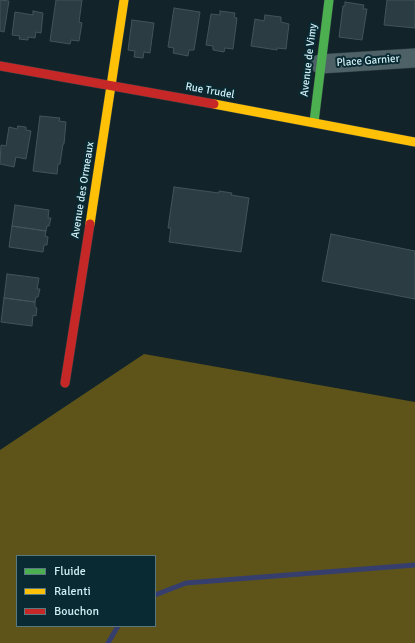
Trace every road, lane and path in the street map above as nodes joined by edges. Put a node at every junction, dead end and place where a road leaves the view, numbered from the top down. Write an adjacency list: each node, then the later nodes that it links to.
1 (124, 0): 6 (street, Avenue des Ormeaux)
2 (329, 0): 4 (street, Avenue de Vimy)
3 (415, 58): 4 (street, Place Garnier)
4 (320, 64): 7 (street, Avenue de Vimy)
5 (0, 66): 6 (street, Rue Trudel)
6 (112, 86): 7 (street, Rue Trudel); 9 (street, Avenue des Ormeaux)
7 (314, 122): 8 (street, Rue Trudel)
8 (415, 142)
9 (65, 384)

